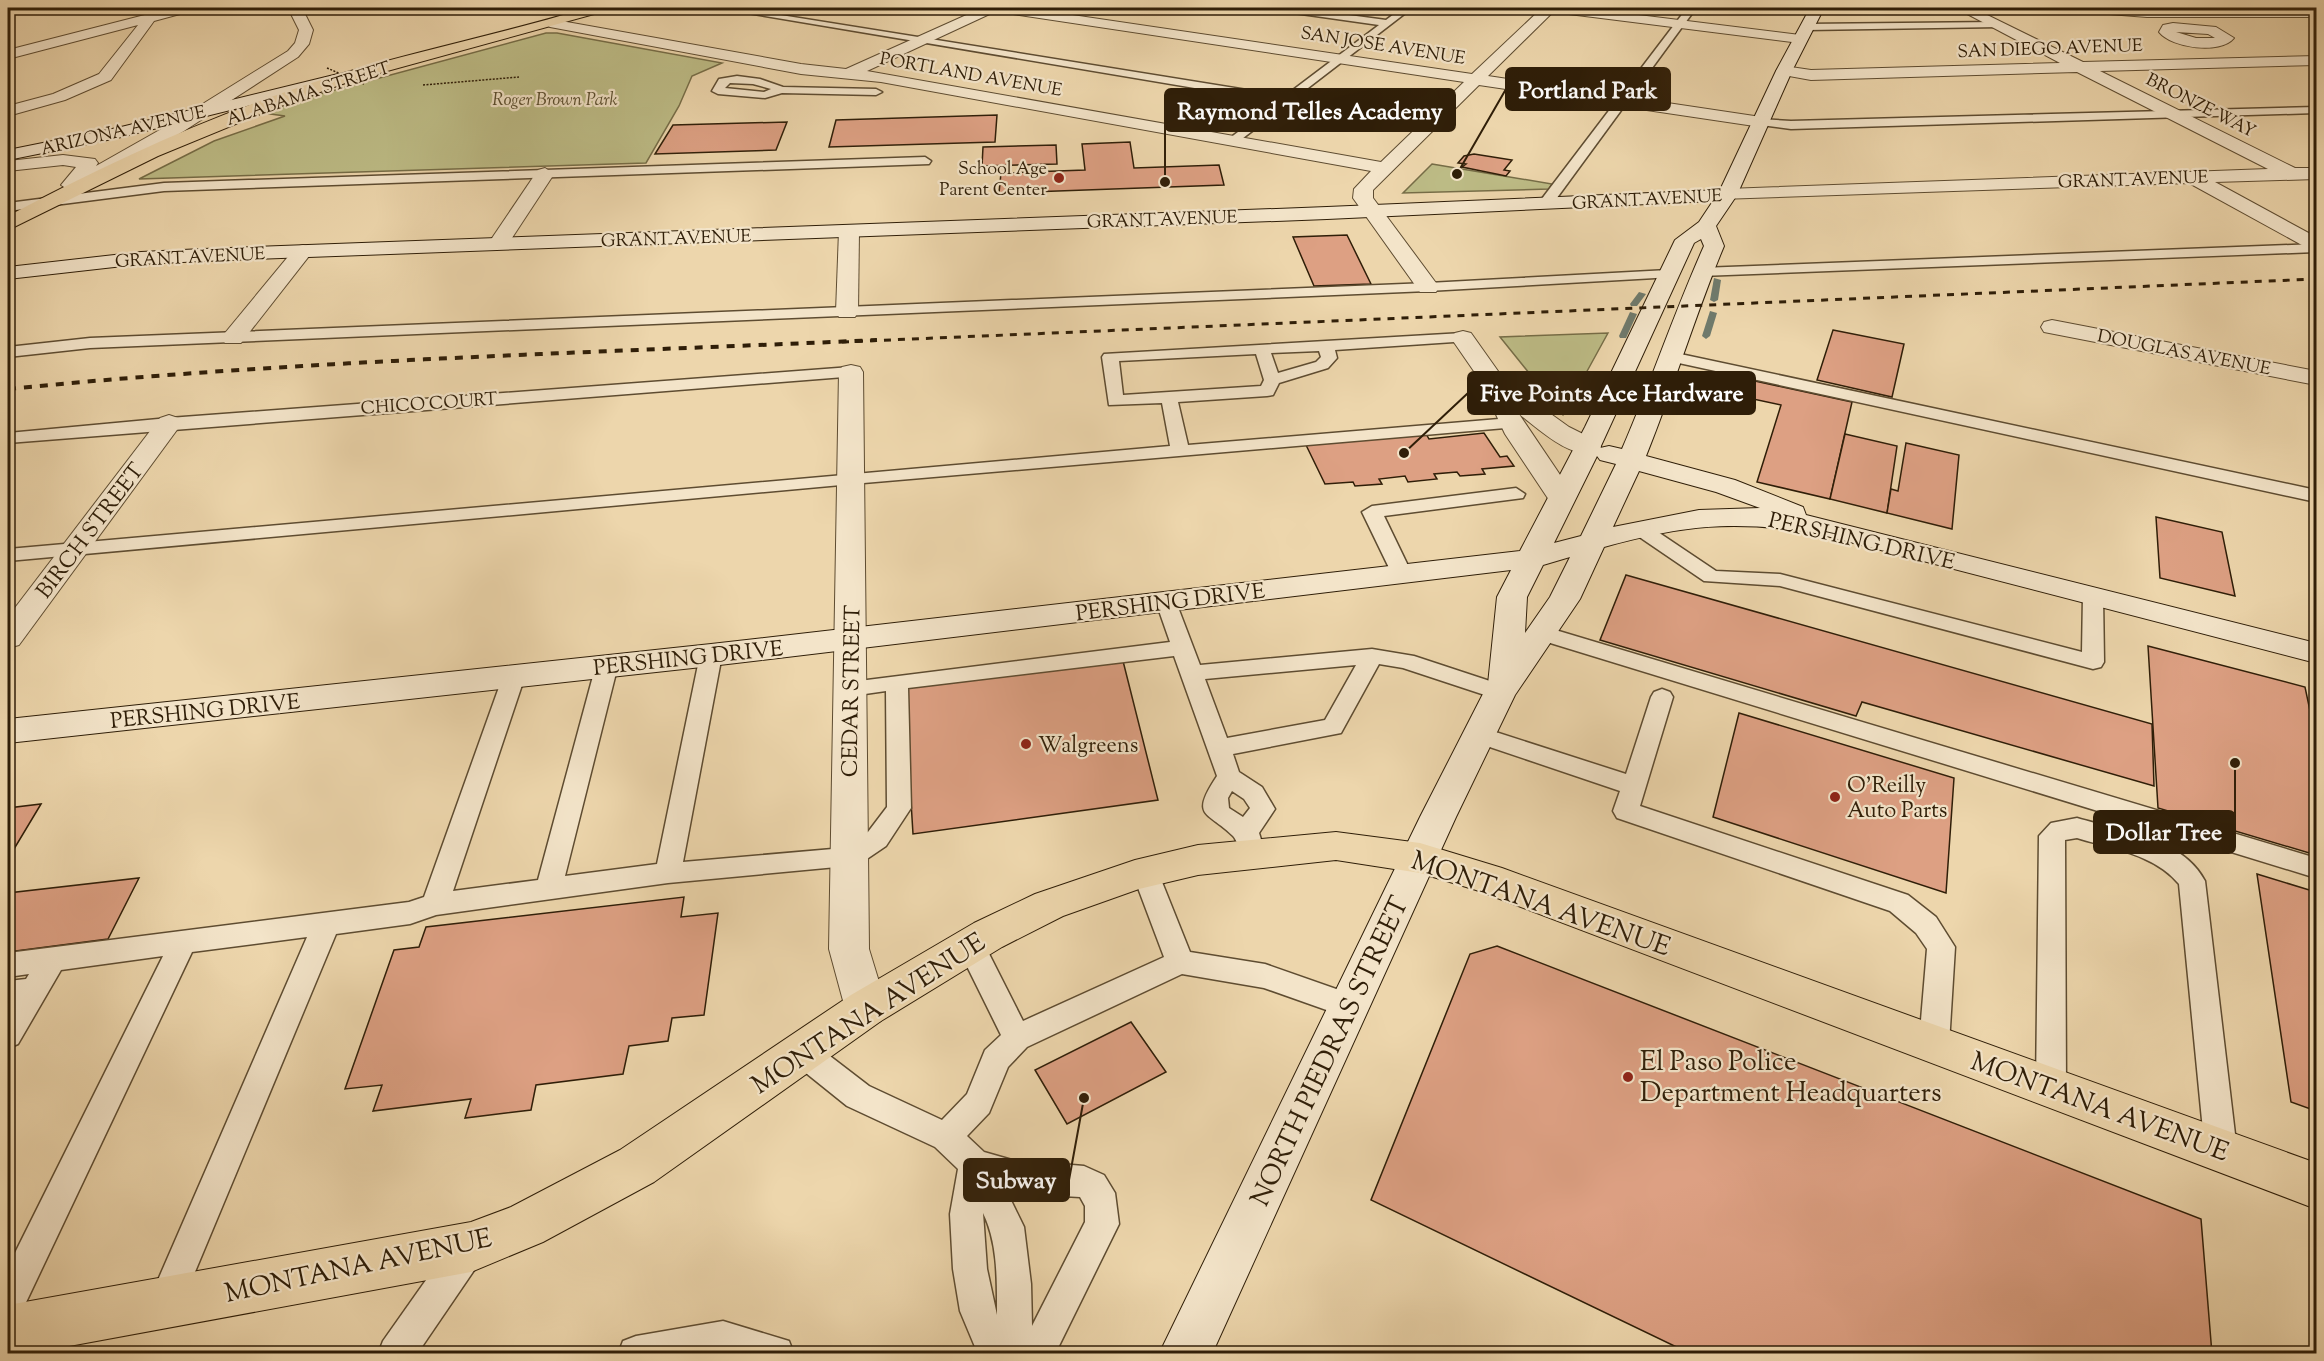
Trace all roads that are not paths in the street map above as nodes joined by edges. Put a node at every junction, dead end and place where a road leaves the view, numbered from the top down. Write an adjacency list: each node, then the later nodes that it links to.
1 (178, 8): 19 (street)
2 (295, 8): 43 (street)
3 (600, 8): 21 (main road, ALABAMA STREET)
4 (723, 8): 27 (lane)
5 (992, 8): 27 (street)
6 (1000, 8): 30 (street, SAN JOSE AVENUE)
7 (1280, 8): 20 (lane)
8 (1407, 8): 20 (lane)
9 (1551, 8): 22 (street); 37 (street)
10 (1691, 8): 22 (lane)
11 (1817, 8): 25 (street, NORTH PIEDRAS STREET)
12 (1963, 8): 23 (street, BRONZE WAY)
13 (2084, 8): 15 (street)
14 (2237, 8): 18 (lane)
15 (2103, 9): 16 (street)
16 (2146, 13): 18 (street); 24 (street)
17 (2316, 13): 18 (street)
18 (2251, 14)
19 (147, 18): 28 (street); 42 (street)
20 (1388, 22): 30 (lane)
21 (550, 23): 34 (street, PORTLAND AVENUE); 35 (main road, ALABAMA STREET)
22 (1679, 24): 25 (street); 40 (lane)
23 (1997, 25): 25 (lane); 32 (street, BRONZE WAY)
24 (2173, 27)
25 (1804, 33): 33 (street, NORTH PIEDRAS STREET)
26 (18, 36): 28 (street)
27 (921, 40): 34 (street); 39 (lane)
28 (48, 44): 29 (street)
29 (8, 54)
30 (1340, 59): 37 (street, SAN JOSE AVENUE); 39 (lane)
31 (2316, 60): 32 (street, SAN DIEGO AVENUE)
32 (2082, 67): 33 (street, SAN DIEGO AVENUE); 44 (street, BRONZE WAY)
33 (1784, 71): 45 (street, NORTH PIEDRAS STREET)
34 (849, 73): 36 (street, PORTLAND AVENUE)
35 (343, 78): 43 (street, ARIZONA AVENUE); 56 (main road, ALABAMA STREET)
36 (889, 79): 38 (lane); 46 (street, PORTLAND AVENUE)
37 (1476, 79): 40 (street, SAN JOSE AVENUE); 50 (street)
38 (782, 90)
39 (1286, 100): 46 (lane)
40 (1622, 101): 45 (street, SAN JOSE AVENUE); 57 (lane)
41 (2316, 110): 44 (lane)
42 (8, 111)
43 (203, 112): 47 (street, ARIZONA AVENUE); 56 (street, ALABAMA STREET)
44 (2175, 114): 45 (lane); 51 (street, BRONZE WAY)
45 (1761, 122): 55 (street, NORTH PIEDRAS STREET)
46 (1234, 141): 50 (street, PORTLAND AVENUE)
47 (8, 155)
48 (925, 161): 53 (lane)
49 (8, 166): 56 (street, ARIZONA AVENUE)
50 (1385, 168): 59 (street)
51 (2292, 173): 52 (street, GRANT AVENUE); 54 (street, GRANT AVENUE)
52 (2316, 173)
53 (545, 174): 56 (lane); 63 (street)
54 (2191, 177): 55 (street, GRANT AVENUE); 64 (street)
55 (1726, 195): 57 (street, GRANT AVENUE); 61 (street, NORTH PIEDRAS STREET)
56 (54, 199): 58 (lane); 60 (main road, ALABAMA STREET)
57 (1546, 203): 59 (street, GRANT AVENUE)
58 (8, 207)
59 (1374, 211): 62 (street, GRANT AVENUE); 69 (street)
60 (8, 224)
61 (1706, 226): 66 (street, NORTH PIEDRAS STREET); 68 (street, NORTH PIEDRAS STREET)
62 (849, 231): 63 (street, GRANT AVENUE); 70 (street)
63 (498, 244): 65 (street, GRANT AVENUE)
64 (2316, 247): 66 (lane)
65 (303, 251): 67 (street, GRANT AVENUE); 72 (street)
66 (1701, 272): 77 (street, NORTH PIEDRAS STREET)
67 (8, 273)
68 (1668, 274): 69 (lane); 86 (street, NORTH PIEDRAS STREET)
69 (1428, 287): 70 (lane)
70 (847, 312): 72 (lane)
71 (2052, 327): 79 (street, DOUGLAS AVENUE)
72 (233, 338): 76 (lane)
73 (1463, 338): 74 (lane); 81 (street)
74 (1326, 346): 75 (lane); 80 (lane)
75 (1262, 349): 80 (lane); 82 (lane)
76 (8, 352)
77 (1671, 357): 88 (street, NORTH PIEDRAS STREET); 91 (lane)
78 (851, 372): 83 (lane, CHICO COURT); 89 (street, CEDAR STREET)
79 (2316, 378)
80 (1272, 380): 82 (lane)
81 (1492, 380): 84 (street); 86 (street)
82 (1169, 398): 87 (lane)
83 (169, 423): 85 (lane, CHICO COURT); 96 (street, BIRCH STREET)
84 (1511, 423): 87 (lane); 92 (street)
85 (8, 438)
86 (1588, 447): 88 (street); 92 (street, NORTH PIEDRAS STREET)
87 (1180, 450): 89 (lane)
88 (1631, 460): 93 (street); 95 (street, NORTH PIEDRAS STREET)
89 (852, 478): 96 (lane); 104 (street, CEDAR STREET)
90 (1516, 494): 99 (lane)
91 (2316, 496)
92 (1561, 497): 98 (street, NORTH PIEDRAS STREET)
93 (1816, 525): 94 (street, PERSHING DRIVE); 100 (street, PERSHING DRIVE)
94 (1642, 530): 95 (street, PERSHING DRIVE); 100 (lane)
95 (1592, 543): 98 (street, PERSHING DRIVE); 102 (street, NORTH PIEDRAS STREET)
96 (76, 548): 97 (lane); 103 (street, BIRCH STREET)
97 (8, 555)
98 (1531, 559): 99 (street, PERSHING DRIVE); 114 (street, NORTH PIEDRAS STREET)
99 (1402, 574): 101 (street, PERSHING DRIVE)
100 (2094, 596): 106 (street, PERSHING DRIVE)
101 (1166, 602): 104 (street, PERSHING DRIVE); 105 (lane)
102 (1542, 633): 114 (street, NORTH PIEDRAS STREET); 124 (lane)
103 (8, 638)
104 (852, 639): 107 (street, PERSHING DRIVE); 113 (street, CEDAR STREET)
105 (1182, 648): 110 (lane); 112 (lane)
106 (2316, 653)
107 (711, 655): 109 (street, PERSHING DRIVE); 125 (lane)
108 (1372, 656): 110 (lane); 114 (lane); 118 (lane)
109 (607, 665): 111 (street, PERSHING DRIVE); 127 (lane)
110 (1191, 673): 118 (lane)
111 (514, 676): 116 (street, PERSHING DRIVE); 128 (lane)
112 (897, 682): 113 (lane); 122 (lane)
113 (851, 688): 122 (street, CEDAR STREET)
114 (1502, 688): 117 (street, NORTH PIEDRAS STREET)
115 (1662, 697): 120 (lane)
116 (8, 731)
117 (1480, 735): 120 (lane); 123 (street, NORTH PIEDRAS STREET)
118 (1219, 748): 119 (lane)
119 (1229, 777): 121 (lane); 121 (lane)
120 (1634, 786): 140 (lane)
121 (1249, 842): 123 (main road, MONTANA AVENUE); 126 (main road, MONTANA AVENUE)
122 (849, 858): 125 (lane); 137 (street, CEDAR STREET)
123 (1420, 858): 136 (street, NORTH PIEDRAS STREET); 140 (main road, MONTANA AVENUE)
124 (2316, 868)
125 (668, 873): 127 (lane)
126 (1145, 873): 131 (main road, MONTANA AVENUE); 133 (lane)
127 (549, 888): 128 (lane)
128 (435, 904): 129 (lane)
129 (326, 925): 130 (lane); 149 (lane)
130 (183, 943): 132 (lane); 148 (lane)
131 (971, 946): 137 (main road, MONTANA AVENUE); 139 (lane)
132 (53, 959): 134 (lane); 135 (lane)
133 (1180, 962): 136 (lane); 139 (lane)
134 (8, 965)
135 (21, 991): 138 (lane)
136 (1349, 1006): 157 (street, NORTH PIEDRAS STREET)
137 (866, 1008): 141 (main road, MONTANA AVENUE)
138 (8, 1035)
139 (1017, 1038): 143 (lane)
140 (1934, 1044): 142 (main road, MONTANA AVENUE)
141 (802, 1052): 143 (lane); 147 (main road, MONTANA AVENUE)
142 (2051, 1088): 144 (main road, MONTANA AVENUE); 144 (lane)
143 (946, 1137): 145 (lane)
144 (2221, 1151): 146 (main road, MONTANA AVENUE)
145 (975, 1164): 154 (lane); 155 (lane); 156 (lane)
146 (2316, 1186)
147 (471, 1247): 149 (main road, MONTANA AVENUE); 151 (lane)
148 (8, 1303)
149 (165, 1304): 150 (main road, MONTANA AVENUE)
150 (8, 1331)
151 (396, 1353)
152 (636, 1353): 153 (lane)
153 (776, 1353)
154 (996, 1353)
155 (1014, 1353)
156 (1036, 1353)
157 (1185, 1353)

